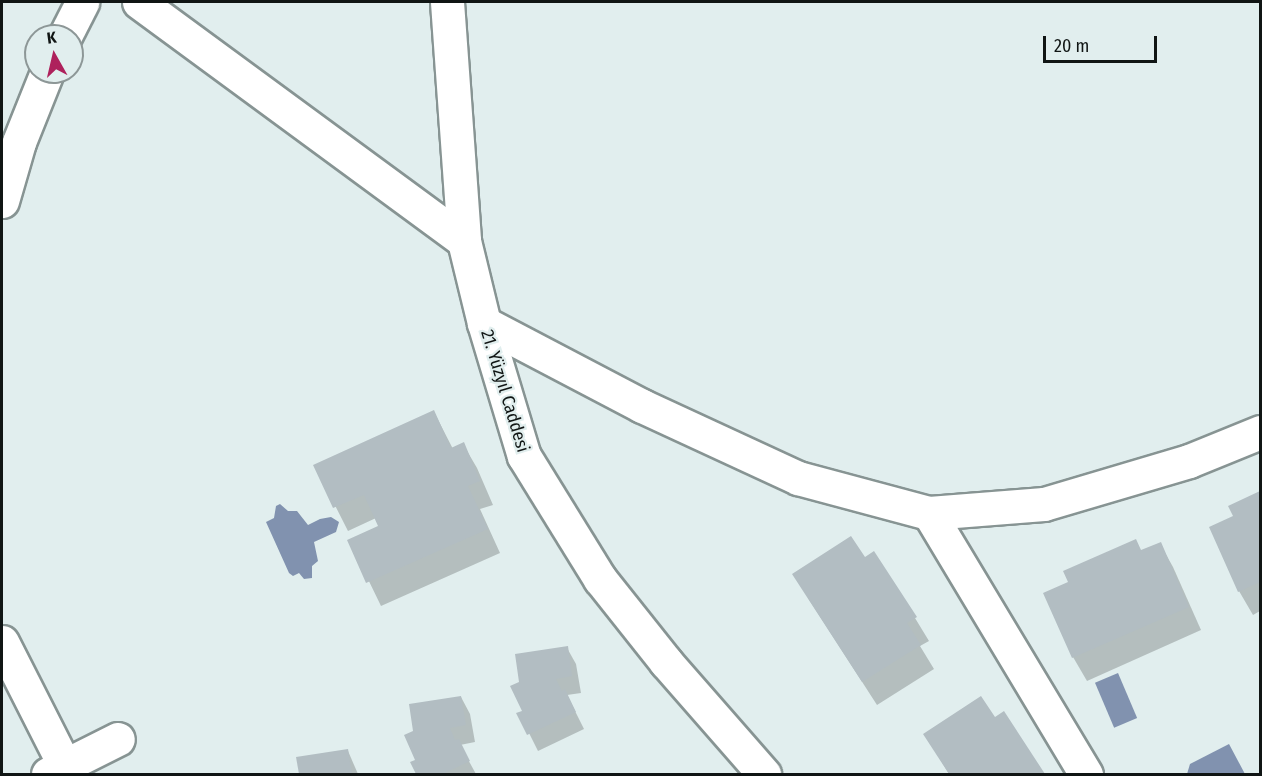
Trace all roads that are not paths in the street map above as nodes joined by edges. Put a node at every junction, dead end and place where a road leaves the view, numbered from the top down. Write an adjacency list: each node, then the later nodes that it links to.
1 (82, 2): 4 (street)
2 (139, 2): 7 (street)
3 (447, 2): 7 (street, 21. Yüzyıl Caddesi)
4 (71, 24)
5 (42, 84): 6 (street)
6 (2, 201)
7 (464, 241): 8 (street, 21. Yüzyıl Caddesi)
8 (484, 323): 10 (street); 14 (street, 21. Yüzyıl Caddesi)
9 (1260, 432): 10 (street)
10 (929, 513): 15 (street)
11 (2, 642): 13 (street)
12 (118, 739): 13 (street)
13 (56, 770)
14 (764, 774)
15 (1086, 774)

